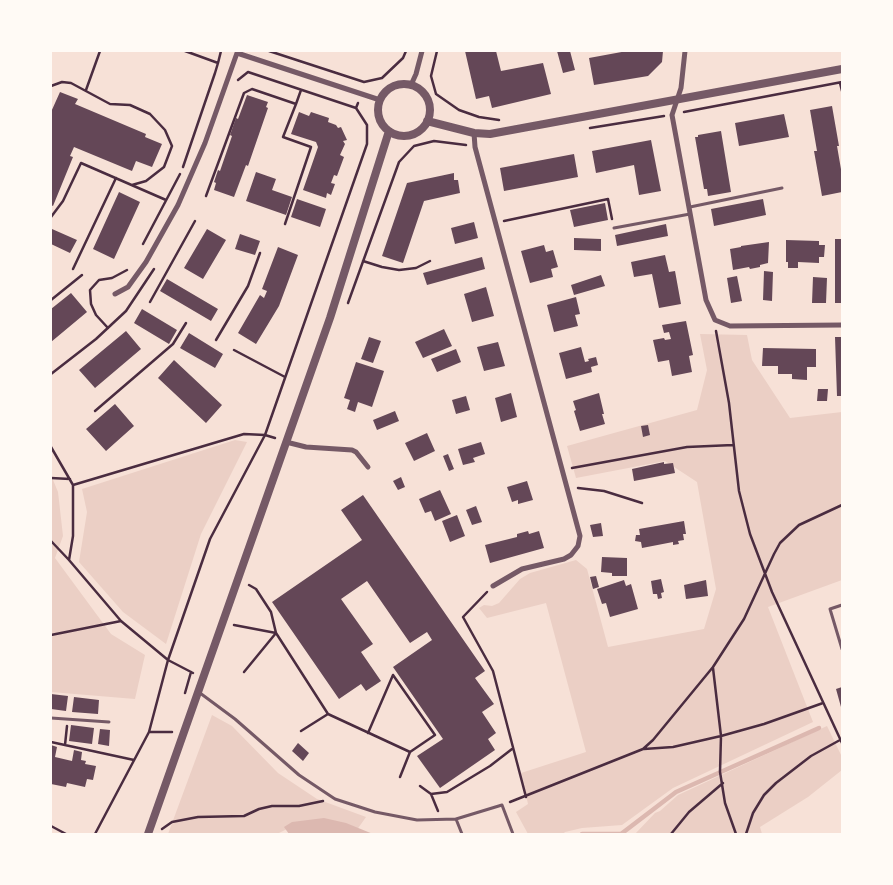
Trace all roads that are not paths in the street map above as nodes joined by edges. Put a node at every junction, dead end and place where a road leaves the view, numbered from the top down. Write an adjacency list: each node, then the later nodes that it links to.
1 (422, 51): 5 (street)
2 (685, 51): 7 (street)
3 (237, 52): 6 (street); 15 (street)
4 (842, 69): 7 (street)
5 (411, 85): 6 (street); 8 (street)
6 (380, 100): 9 (street)
7 (676, 100): 10 (street); 12 (street)
8 (427, 121): 9 (street); 10 (street)
9 (389, 131): 17 (street)
10 (474, 133): 19 (street)
11 (782, 188): 12 (lane)
12 (690, 207): 13 (street)
13 (691, 214): 14 (lane); 16 (street)
14 (614, 228)
15 (115, 294)
16 (842, 326)
17 (286, 442): 18 (street); 22 (street)
18 (368, 467)
19 (492, 586)
20 (842, 605): 21 (lane)
21 (842, 649)
22 (198, 692): 25 (lane); 26 (street)
23 (51, 718): 24 (lane)
24 (109, 722)
25 (456, 818): 27 (lane); 28 (lane)
26 (148, 834)
27 (462, 834)
28 (513, 834)

